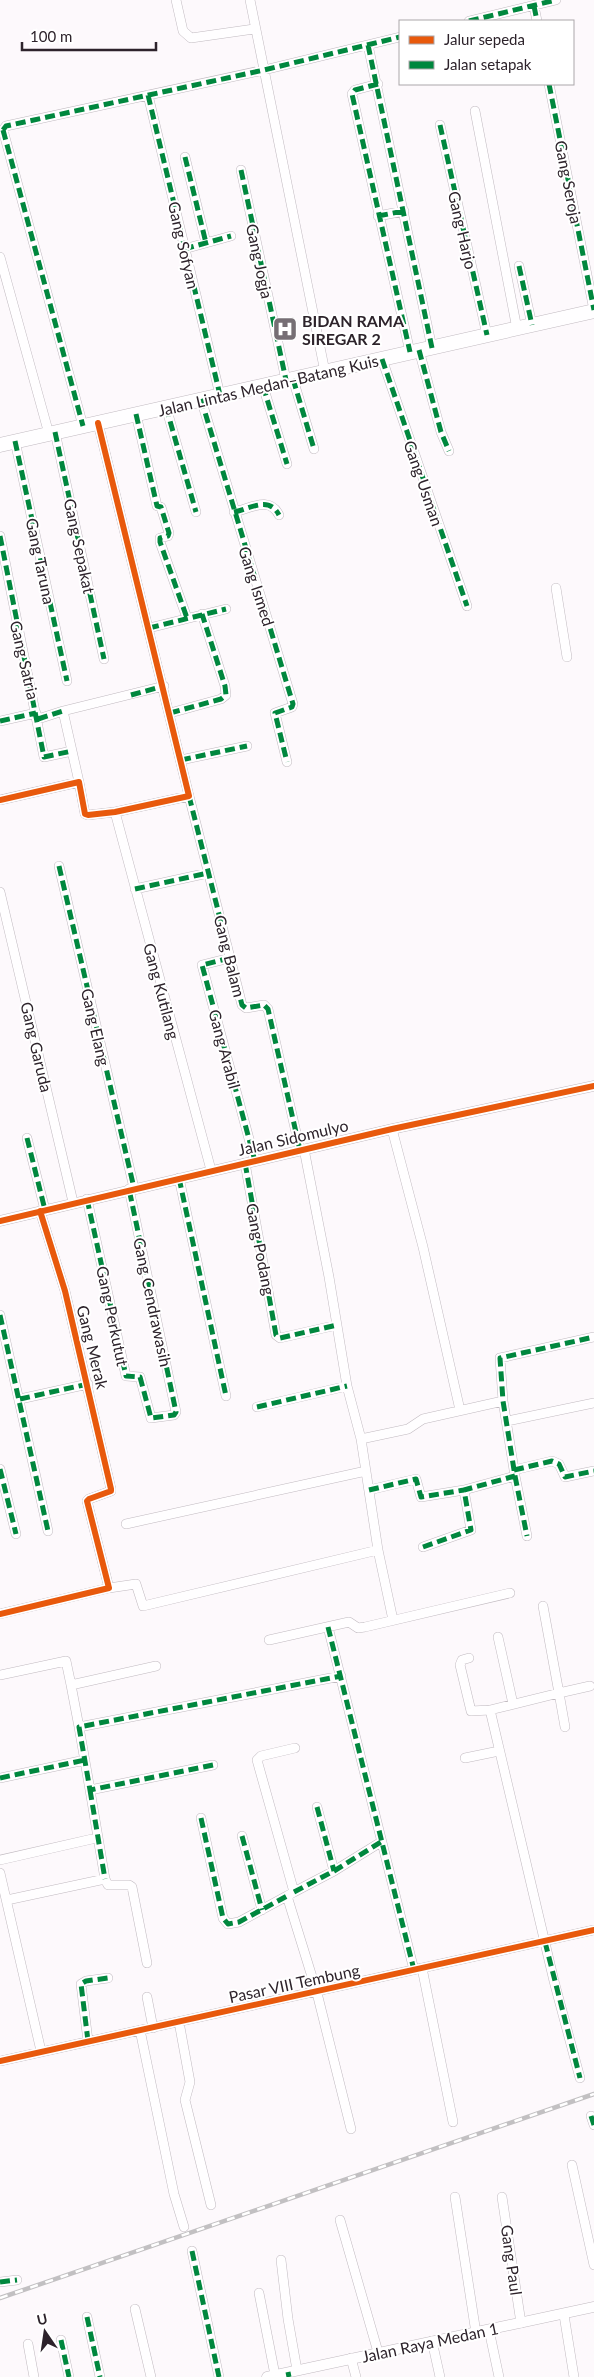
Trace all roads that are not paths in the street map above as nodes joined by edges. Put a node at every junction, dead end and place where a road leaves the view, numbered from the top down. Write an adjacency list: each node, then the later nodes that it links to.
1 (176, 0): 7 (street)
2 (250, 0): 7 (street)
3 (556, 0): 4 (street)
4 (534, 6): 5 (street); 6 (street)
5 (473, 20)
6 (537, 20)
7 (254, 29): 10 (street)
8 (399, 37): 9 (street)
9 (368, 45): 10 (street); 11 (street)
10 (264, 70): 13 (street); 32 (street)
11 (378, 84): 19 (street); 20 (street)
12 (549, 85): 26 (street, Gang Seroja)
13 (148, 95): 16 (street); 23 (street, Gang Sofyan)
14 (475, 111): 28 (street)
15 (440, 125): 29 (street, Gang Harjo)
16 (2, 129): 40 (street)
17 (185, 157): 22 (street)
18 (241, 170): 33 (street, Gang Jogja)
19 (404, 211): 20 (street); 30 (street)
20 (378, 216): 30 (street)
21 (231, 236): 22 (street)
22 (206, 243): 23 (street)
23 (184, 248): 35 (street, Gang Sofyan)
24 (0, 257): 41 (street, Gang Sepakat)
25 (520, 266): 27 (street)
26 (594, 311): 27 (highway, Jalan Lintas Medan–Batang Kuis)
27 (532, 325): 28 (highway, Jalan Lintas Medan–Batang Kuis)
28 (517, 328): 29 (highway, Jalan Lintas Medan–Batang Kuis)
29 (487, 335): 30 (highway, Jalan Lintas Medan–Batang Kuis)
30 (420, 350): 31 (highway, Jalan Lintas Medan–Batang Kuis); 45 (street)
31 (382, 359): 32 (highway, Jalan Lintas Medan–Batang Kuis); 52 (street, Gang Usman)
32 (325, 372): 33 (highway, Jalan Lintas Medan–Batang Kuis)
33 (290, 380): 34 (highway, Jalan Lintas Medan–Batang Kuis); 44 (street, Gang Jogja)
34 (264, 386): 35 (highway, Jalan Lintas Medan–Batang Kuis); 46 (street)
35 (220, 395): 36 (highway, Jalan Lintas Medan–Batang Kuis)
36 (200, 399): 37 (highway, Jalan Lintas Medan–Batang Kuis); 48 (street, Gang Ismed)
37 (166, 407): 38 (highway, Jalan Lintas Medan–Batang Kuis); 47 (street)
38 (136, 414): 39 (highway, Jalan Lintas Medan–Batang Kuis); 55 (street)
39 (98, 423): 40 (highway, Jalan Lintas Medan–Batang Kuis); 56 (street, Gang Balam)
40 (83, 426): 41 (highway, Jalan Lintas Medan–Batang Kuis)
41 (52, 433): 42 (highway, Jalan Lintas Medan–Batang Kuis); 58 (street, Gang Sepakat)
42 (15, 441): 43 (highway, Jalan Lintas Medan–Batang Kuis); 59 (street, Gang Taruna)
43 (0, 445)
44 (314, 449)
45 (448, 451)
46 (287, 464)
47 (196, 512)
48 (234, 512): 49 (street); 68 (street, Gang Ismed)
49 (279, 515)
50 (0, 536): 63 (street, Gang Satria)
51 (556, 588): 57 (street)
52 (467, 606)
53 (226, 609): 54 (street)
54 (202, 614): 55 (street); 62 (street)
55 (187, 618): 56 (street)
56 (149, 628): 60 (street, Gang Balam)
57 (567, 657)
58 (104, 659)
59 (66, 681)
60 (164, 686): 61 (street); 62 (street, Gang Balam)
61 (64, 711): 63 (street); 66 (street)
62 (170, 712): 67 (street, Gang Balam)
63 (37, 716): 64 (street); 66 (street, Gang Satria)
64 (0, 721)
65 (247, 746): 67 (street)
66 (72, 751): 69 (street)
67 (181, 760): 70 (street, Gang Balam)
68 (287, 762)
69 (78, 782): 71 (street); 72 (street)
70 (189, 796): 72 (street); 74 (street, Gang Balam)
71 (0, 800)
72 (115, 812): 75 (street, Gang Kutilang)
73 (59, 866): 85 (street, Gang Elang)
74 (208, 873): 75 (street); 77 (street, Gang Balam)
75 (135, 889): 83 (street, Gang Kutilang)
76 (0, 892): 87 (street, Gang Garuda)
77 (230, 958): 81 (street, Gang Balam); 82 (street, Gang Arabil)
78 (594, 1086): 79 (street, Jalan Sidomulyo)
79 (392, 1129): 81 (street, Jalan Sidomulyo); 100 (street)
80 (28, 1138): 88 (street, Gang Merak)
81 (302, 1150): 82 (street, Jalan Sidomulyo); 91 (street)
82 (250, 1162): 83 (street, Jalan Sidomulyo); 91 (street, Gang Podang)
83 (212, 1170): 84 (street, Jalan Sidomulyo)
84 (179, 1178): 85 (street, Jalan Sidomulyo); 95 (street)
85 (131, 1189): 86 (street, Jalan Sidomulyo); 101 (street, Gang Cendrawasih)
86 (87, 1199): 87 (street, Jalan Sidomulyo); 101 (street, Gang Perkutut)
87 (73, 1202): 88 (street, Jalan Sidomulyo)
88 (42, 1211): 89 (street, Jalan Sidomulyo); 93 (street, Gang Merak)
89 (0, 1221)
90 (0, 1315): 96 (street)
91 (337, 1325): 94 (street)
92 (594, 1337): 97 (street)
93 (88, 1384): 96 (street); 116 (street, Gang Merak)
94 (347, 1386): 99 (street); 103 (street)
95 (226, 1396)
96 (20, 1399): 111 (street)
97 (502, 1401): 100 (street); 102 (street)
98 (594, 1403): 102 (street)
99 (257, 1406)
100 (460, 1410): 103 (street)
101 (151, 1418)
102 (507, 1421): 107 (street)
103 (361, 1439): 105 (street)
104 (0, 1470): 112 (street)
105 (366, 1471): 108 (street); 110 (street)
106 (594, 1471): 107 (street)
107 (515, 1473): 109 (street); 113 (street)
108 (369, 1490): 109 (street); 115 (street)
109 (464, 1490): 114 (street)
110 (126, 1524)
111 (48, 1532)
112 (16, 1534)
113 (527, 1536)
114 (423, 1547)
115 (378, 1550): 116 (street); 120 (street)
116 (109, 1588): 119 (street)
117 (510, 1593): 120 (street)
118 (543, 1606): 130 (street)
119 (0, 1614)
120 (394, 1620): 121 (street)
121 (328, 1627): 123 (street); 127 (street)
122 (498, 1637): 131 (street)
123 (268, 1640)
124 (469, 1658): 132 (street)
125 (156, 1666): 128 (street)
126 (0, 1675): 128 (street)
127 (341, 1676): 133 (street); 146 (street)
128 (71, 1685): 133 (street)
129 (590, 1686): 130 (street)
130 (559, 1693): 131 (street); 134 (street)
131 (513, 1704): 132 (street)
132 (490, 1710): 136 (street)
133 (79, 1727): 138 (street)
134 (566, 1727)
135 (295, 1748): 151 (street)
136 (500, 1751): 137 (street); 155 (street)
137 (465, 1758)
138 (84, 1760): 140 (street); 141 (street)
139 (213, 1765): 141 (street)
140 (0, 1778)
141 (90, 1790): 150 (street)
142 (317, 1807): 148 (street)
143 (201, 1818): 153 (street)
144 (242, 1836): 153 (street)
145 (92, 1838): 147 (street)
146 (381, 1842): 148 (street); 157 (street)
147 (0, 1860)
148 (334, 1871): 151 (street)
149 (0, 1873): 152 (street)
150 (105, 1879): 152 (street); 156 (street)
151 (290, 1894): 153 (street); 159 (street)
152 (7, 1900): 165 (street)
153 (262, 1910)
154 (594, 1930): 155 (street, Pasar VIII Tembung)
155 (544, 1942): 157 (street, Pasar VIII Tembung); 167 (street)
156 (147, 1963)
157 (418, 1969): 159 (street, Pasar VIII Tembung); 168 (street)
158 (108, 1978): 164 (street)
159 (317, 1992): 161 (street, Pasar VIII Tembung); 169 (street)
160 (147, 1997): 162 (street)
161 (179, 2022): 162 (street, Pasar VIII Tembung); 173 (street)
162 (154, 2028): 163 (street, Pasar VIII Tembung)
163 (140, 2030): 164 (street, Pasar VIII Tembung); 175 (street)
164 (88, 2041): 165 (street, Pasar VIII Tembung)
165 (41, 2051): 166 (street, Pasar VIII Tembung)
166 (0, 2061)
167 (580, 2078)
168 (453, 2122)
169 (351, 2129)
170 (572, 2165): 178 (street)
171 (456, 2197): 188 (street)
172 (502, 2197): 186 (street, Gang Paul)
173 (211, 2205)
174 (340, 2220): 192 (street)
175 (184, 2227)
176 (192, 2251): 200 (street)
177 (281, 2260): 194 (street)
178 (594, 2265)
179 (16, 2280): 180 (street)
180 (0, 2282)
181 (259, 2293): 195 (street)
182 (594, 2307): 184 (street, Jalan Raya Medan 1)
183 (135, 2309): 199 (street)
184 (564, 2315): 186 (street, Jalan Raya Medan 1); 204 (street)
185 (87, 2317): 198 (street)
186 (521, 2323): 187 (street, Jalan Raya Medan 1)
187 (489, 2330): 188 (street, Jalan Raya Medan 1); 203 (street)
188 (476, 2332): 190 (street, Jalan Raya Medan 1)
189 (61, 2340): 197 (street)
190 (432, 2342): 192 (street, Jalan Raya Medan 1); 202 (street)
191 (28, 2344): 196 (street)
192 (378, 2352): 193 (street, Jalan Raya Medan 1)
193 (351, 2358): 194 (street, Jalan Raya Medan 1); 201 (street)
194 (292, 2373): 195 (street, Jalan Raya Medan 1)
195 (271, 2376)
196 (34, 2377)
197 (68, 2377)
198 (100, 2377)
199 (151, 2377)
200 (219, 2377)
201 (356, 2377)
202 (440, 2377)
203 (499, 2377)
204 (574, 2377)

